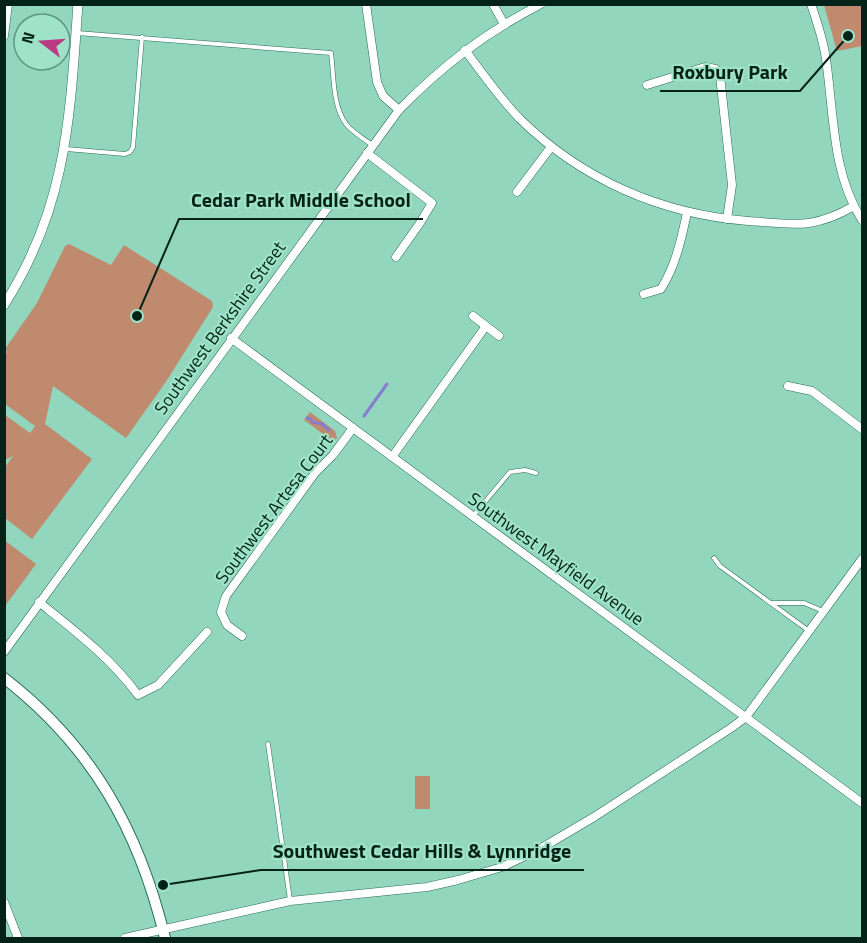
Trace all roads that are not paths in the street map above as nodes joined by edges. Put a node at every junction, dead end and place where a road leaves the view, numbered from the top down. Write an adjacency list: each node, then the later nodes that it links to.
1 (8, 4): 9 (street)
2 (78, 4): 8 (street)
3 (366, 4): 13 (street)
4 (494, 4): 7 (street)
5 (542, 4): 7 (street, Southwest Berkshire Street)
6 (810, 4): 19 (street)
7 (504, 24): 11 (street, Southwest Berkshire Street)
8 (76, 32): 10 (lane); 16 (street)
9 (4, 36)
10 (142, 37): 14 (lane); 16 (lane)
11 (465, 50): 13 (street, Southwest Berkshire Street); 15 (street)
12 (646, 85): 21 (street)
13 (399, 110): 14 (street, Southwest Berkshire Street)
14 (372, 145): 17 (street, Southwest Berkshire Street)
15 (551, 147): 18 (street); 20 (street)
16 (65, 149): 25 (street)
17 (367, 153): 23 (street); 29 (street, Southwest Berkshire Street)
18 (517, 192)
19 (854, 206): 21 (street); 22 (street)
20 (687, 213): 21 (street); 24 (street)
21 (727, 219)
22 (862, 220)
23 (396, 257)
24 (644, 294)
25 (4, 304)
26 (474, 316): 27 (street)
27 (486, 326): 28 (street); 33 (street)
28 (499, 336)
29 (231, 338): 31 (street, Southwest Mayfield Avenue); 38 (street, Southwest Berkshire Street)
30 (788, 386): 32 (street)
31 (353, 429): 33 (street, Southwest Mayfield Avenue); 43 (street, Southwest Artesa Court)
32 (862, 429)
33 (392, 458): 35 (street, Southwest Mayfield Avenue)
34 (536, 473): 35 (lane)
35 (472, 516): 46 (street, Southwest Mayfield Avenue)
36 (714, 558): 39 (lane)
37 (862, 559): 40 (street)
38 (39, 602): 41 (street); 44 (street, Southwest Berkshire Street)
39 (772, 603): 40 (lane); 42 (lane)
40 (824, 612): 42 (street)
41 (207, 632)
42 (809, 632): 46 (street)
43 (242, 636)
44 (4, 652)
45 (4, 678): 51 (main road)
46 (746, 717): 48 (street, Southwest Mayfield Avenue); 49 (street)
47 (268, 744): 49 (lane)
48 (862, 803)
49 (290, 901): 51 (street)
50 (4, 902): 52 (street)
51 (164, 934): 53 (street)
52 (18, 939)
53 (125, 939)

